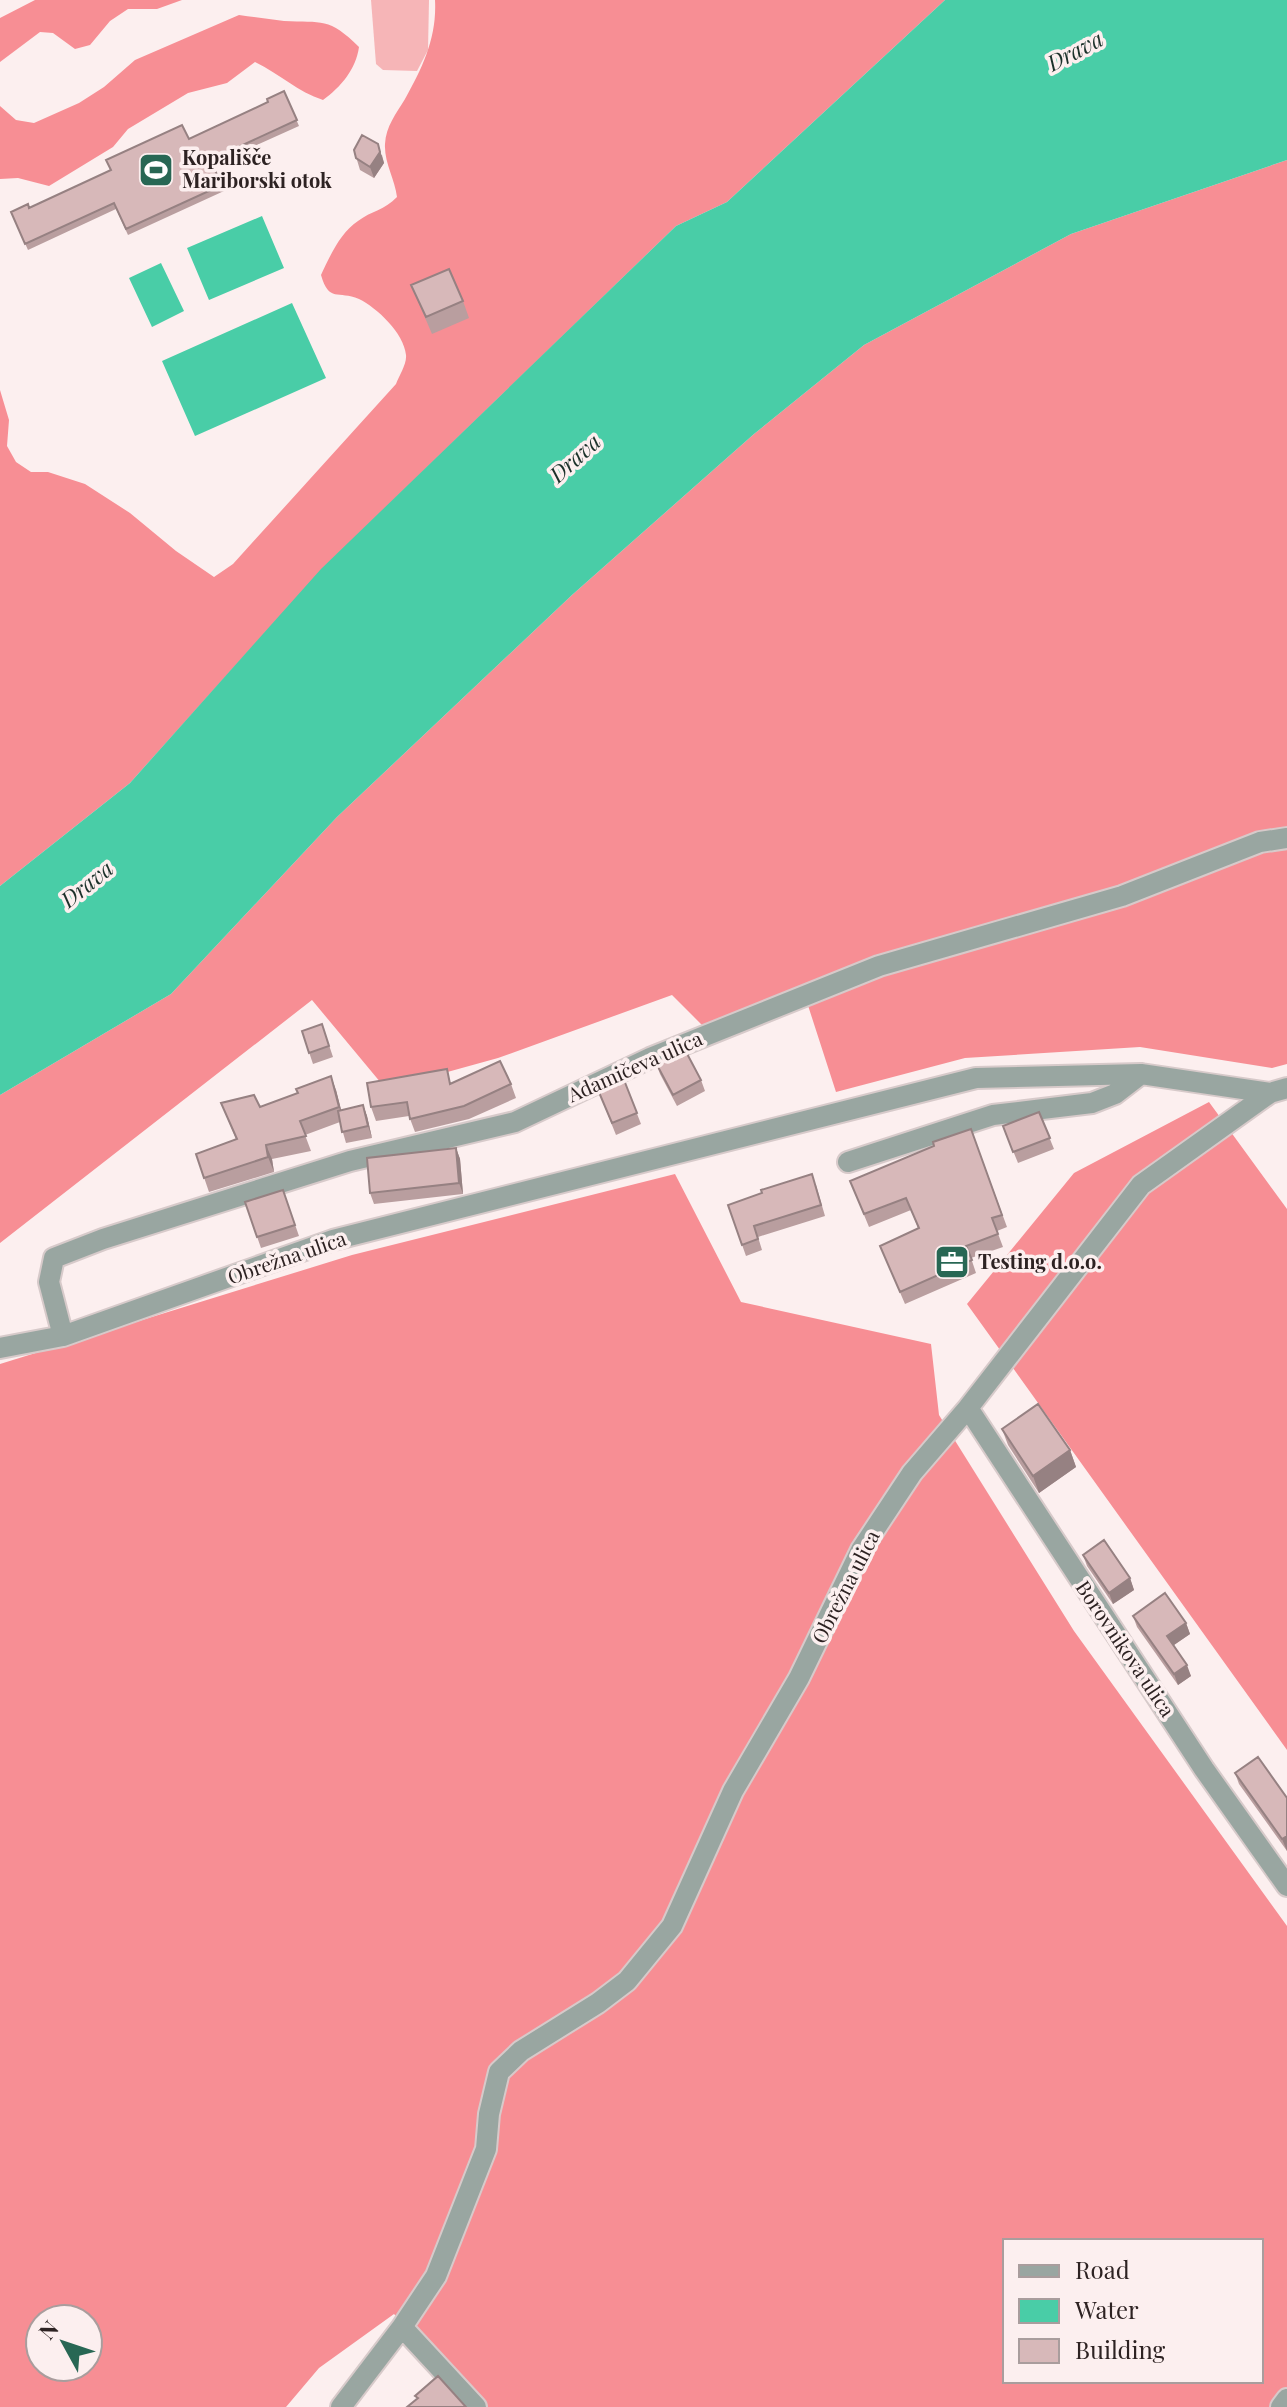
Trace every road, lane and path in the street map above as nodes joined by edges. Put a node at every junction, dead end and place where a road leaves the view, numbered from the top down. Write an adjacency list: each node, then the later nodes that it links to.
1 (1287, 838): 5 (street, Adamičeva ulica)
2 (1141, 1074): 3 (street, Obrežna ulica); 4 (street); 5 (street, Obrežna ulica)
3 (1279, 1090): 7 (street, Obrežna ulica)
4 (848, 1162)
5 (63, 1336): 6 (street, Obrežna ulica)
6 (0, 1348)
7 (968, 1408): 8 (street, Borovnikova ulica); 9 (street, Obrežna ulica)
8 (1287, 1886)
9 (402, 2327): 11 (street); 12 (street)
10 (1287, 2399): 13 (street)
11 (341, 2407)
12 (476, 2407)
13 (1281, 2407)

